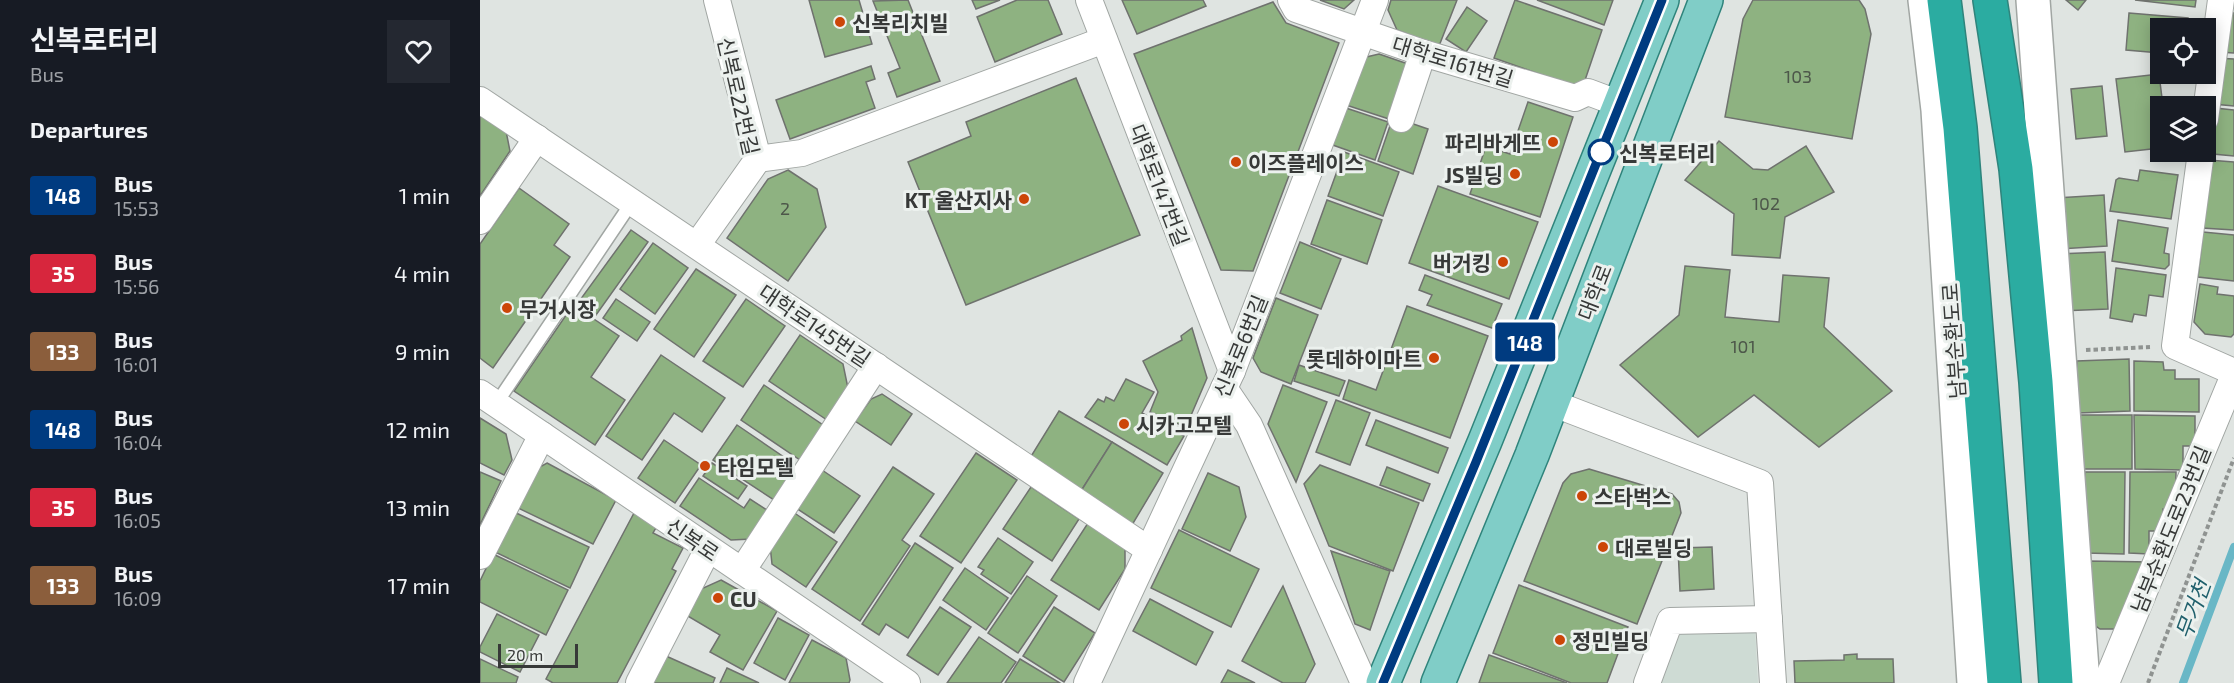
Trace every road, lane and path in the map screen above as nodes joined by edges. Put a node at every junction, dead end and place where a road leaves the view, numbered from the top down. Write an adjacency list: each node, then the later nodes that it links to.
1 (717, 0): 20 (street, 신복로22번길)
2 (1089, 0): 13 (street, 대학로147번길)
3 (1291, 0): 12 (street, 대학로161번길)
4 (1375, 0): 12 (street, 신복로6번길)
5 (1662, 0): 17 (main road)
6 (1706, 0): 31 (main road, 대학로)
7 (1925, 0): 48 (main road, 남부순환도로)
8 (1944, 0): 49 (highway)
9 (1990, 0): 50 (highway)
10 (2033, 0): 51 (main road)
11 (2221, 0): 15 (street)
12 (1362, 31): 14 (street, 대학로161번길); 29 (street, 신복로6번길)
13 (1104, 40): 20 (street); 29 (street, 대학로147번길)
14 (1423, 53): 17 (street, 대학로161번길); 18 (street)
15 (2208, 96)
16 (480, 100): 19 (street, 대학로145번길)
17 (1620, 104): 44 (main road)
18 (1401, 119)
19 (537, 138): 22 (street, 대학로145번길); 23 (street)
20 (758, 159): 24 (street, 신복로22번길)
21 (2200, 162): 25 (street)
22 (633, 202): 24 (street, 대학로145번길); 30 (lane)
23 (480, 221)
24 (696, 245): 27 (street, 대학로145번길)
25 (2175, 346): 26 (path); 28 (street)
26 (2080, 350)
27 (876, 366): 35 (street, 대학로145번길); 37 (street)
28 (2234, 374): 52 (street, 남부순환도로23번길)
29 (1228, 379): 35 (street, 신복로6번길); 43 (street, 대학로147번길)
30 (488, 398): 32 (street, 신복로)
31 (1552, 403): 38 (street); 45 (main road, 대학로)
32 (542, 435): 34 (street, 신복로); 36 (street)
33 (2234, 458): 53 (path)
34 (708, 549): 37 (street, 신복로); 40 (street)
35 (1149, 550): 42 (street, 신복로6번길)
36 (480, 556)
37 (742, 572): 39 (street, 신복로)
38 (1769, 619): 46 (street); 47 (street)
39 (870, 673): 41 (street, 신복로)
40 (639, 683)
41 (907, 683)
42 (1087, 683)
43 (1364, 683)
44 (1383, 683)
45 (1438, 683)
46 (1647, 683)
47 (1773, 683)
48 (1974, 683)
49 (2004, 683)
50 (2056, 683)
51 (2083, 683)
52 (2106, 683)
53 (2148, 683)

